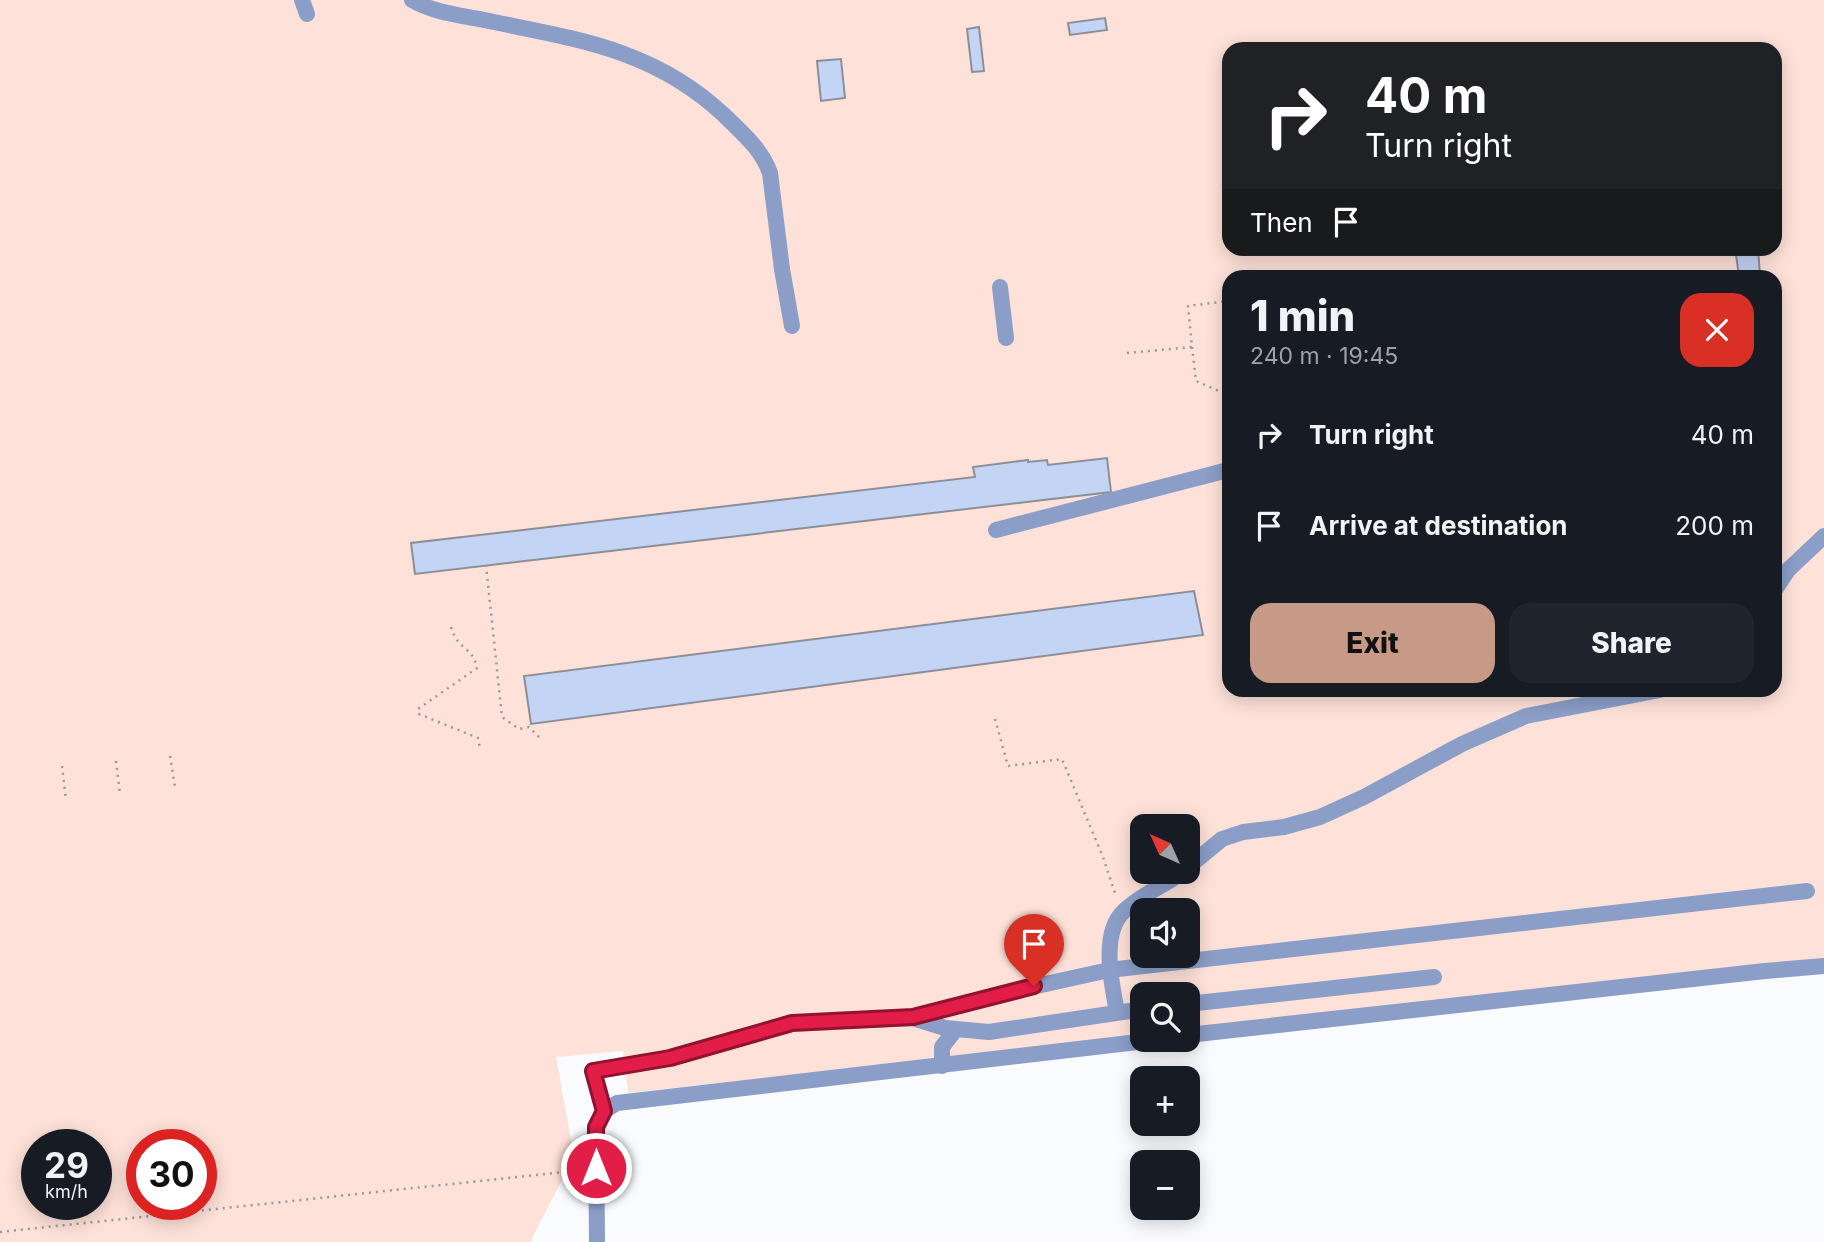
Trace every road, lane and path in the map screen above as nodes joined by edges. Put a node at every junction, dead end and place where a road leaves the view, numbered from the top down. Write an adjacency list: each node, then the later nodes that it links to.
1 (412, 0): 4 (street)
2 (999, 287): 5 (street)
3 (1222, 303): 6 (path)
4 (792, 326)
5 (1006, 338)
6 (1192, 346): 7 (path); 8 (path)
7 (1127, 353)
8 (1222, 392)
9 (1222, 472): 10 (street)
10 (996, 530)
11 (1824, 536): 13 (street)
12 (486, 565): 17 (path)
13 (1782, 579)
14 (451, 627): 18 (path)
15 (1624, 697): 25 (street)
16 (995, 719): 28 (path)
17 (542, 740)
18 (480, 748)
19 (170, 756): 22 (path)
20 (116, 761): 23 (path)
21 (62, 766): 24 (path)
22 (175, 787)
23 (120, 794)
24 (66, 800)
25 (1200, 857)
26 (1165, 884): 28 (street)
27 (1807, 891): 30 (street)
28 (1122, 912): 30 (street)
29 (1824, 966): 37 (street)
30 (1109, 970): 34 (street); 35 (street)
31 (1434, 977): 32 (street)
32 (1200, 1003)
33 (1130, 1010): 34 (street)
34 (1117, 1012): 36 (street)
35 (913, 1017): 36 (street); 40 (street)
36 (956, 1029): 39 (street)
37 (1200, 1034)
38 (1130, 1043): 39 (street)
39 (942, 1066): 40 (street)
40 (604, 1111): 41 (street)
41 (596, 1168): 42 (path); 43 (street)
42 (0, 1232)
43 (597, 1242)

